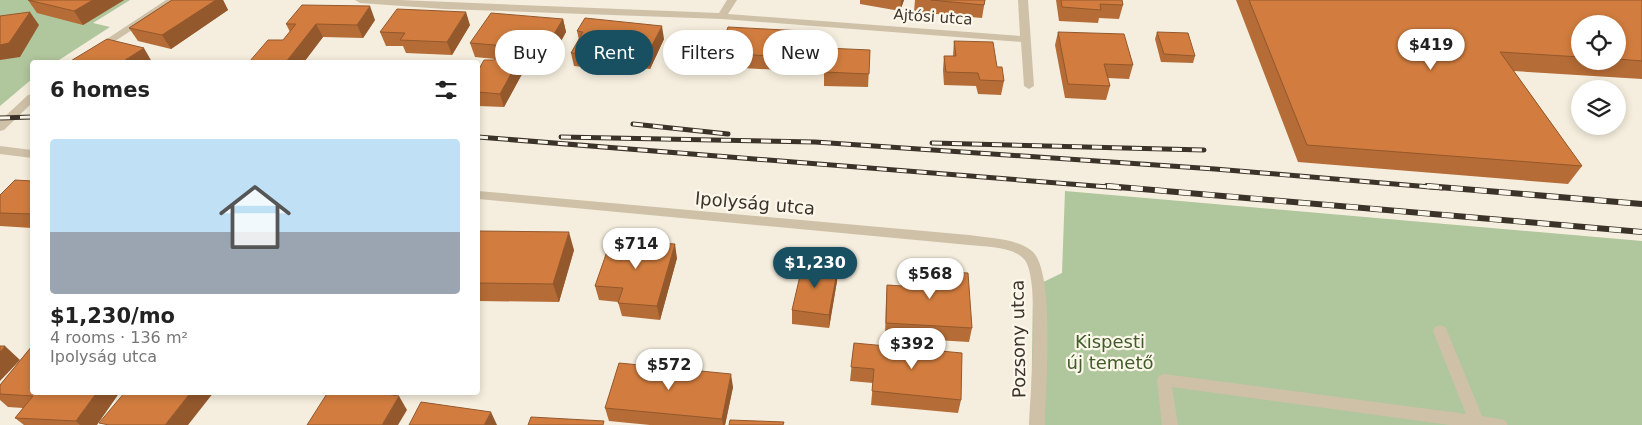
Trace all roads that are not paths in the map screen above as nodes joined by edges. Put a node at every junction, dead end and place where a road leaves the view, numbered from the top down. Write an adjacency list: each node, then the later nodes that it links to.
1 (173, 0): 8 (street)
2 (360, 0): 5 (street, Ajtósi utca)
3 (732, 0): 6 (street)
4 (1023, 0): 7 (street)
5 (448, 3): 6 (street, Ajtósi utca)
6 (722, 16): 7 (street, Ajtósi utca)
7 (1025, 39): 9 (street)
8 (80, 60)
9 (1029, 86)
10 (30, 99): 11 (street)
11 (0, 127)
12 (0, 150): 13 (street)
13 (30, 154)
14 (480, 195): 15 (street, Ipolyság utca)
15 (1028, 255): 18 (street, Pozsony utca)
16 (1440, 331): 17 (street)
17 (1478, 423): 19 (street); 20 (street)
18 (1037, 425)
19 (1170, 425)
20 (1500, 425)

